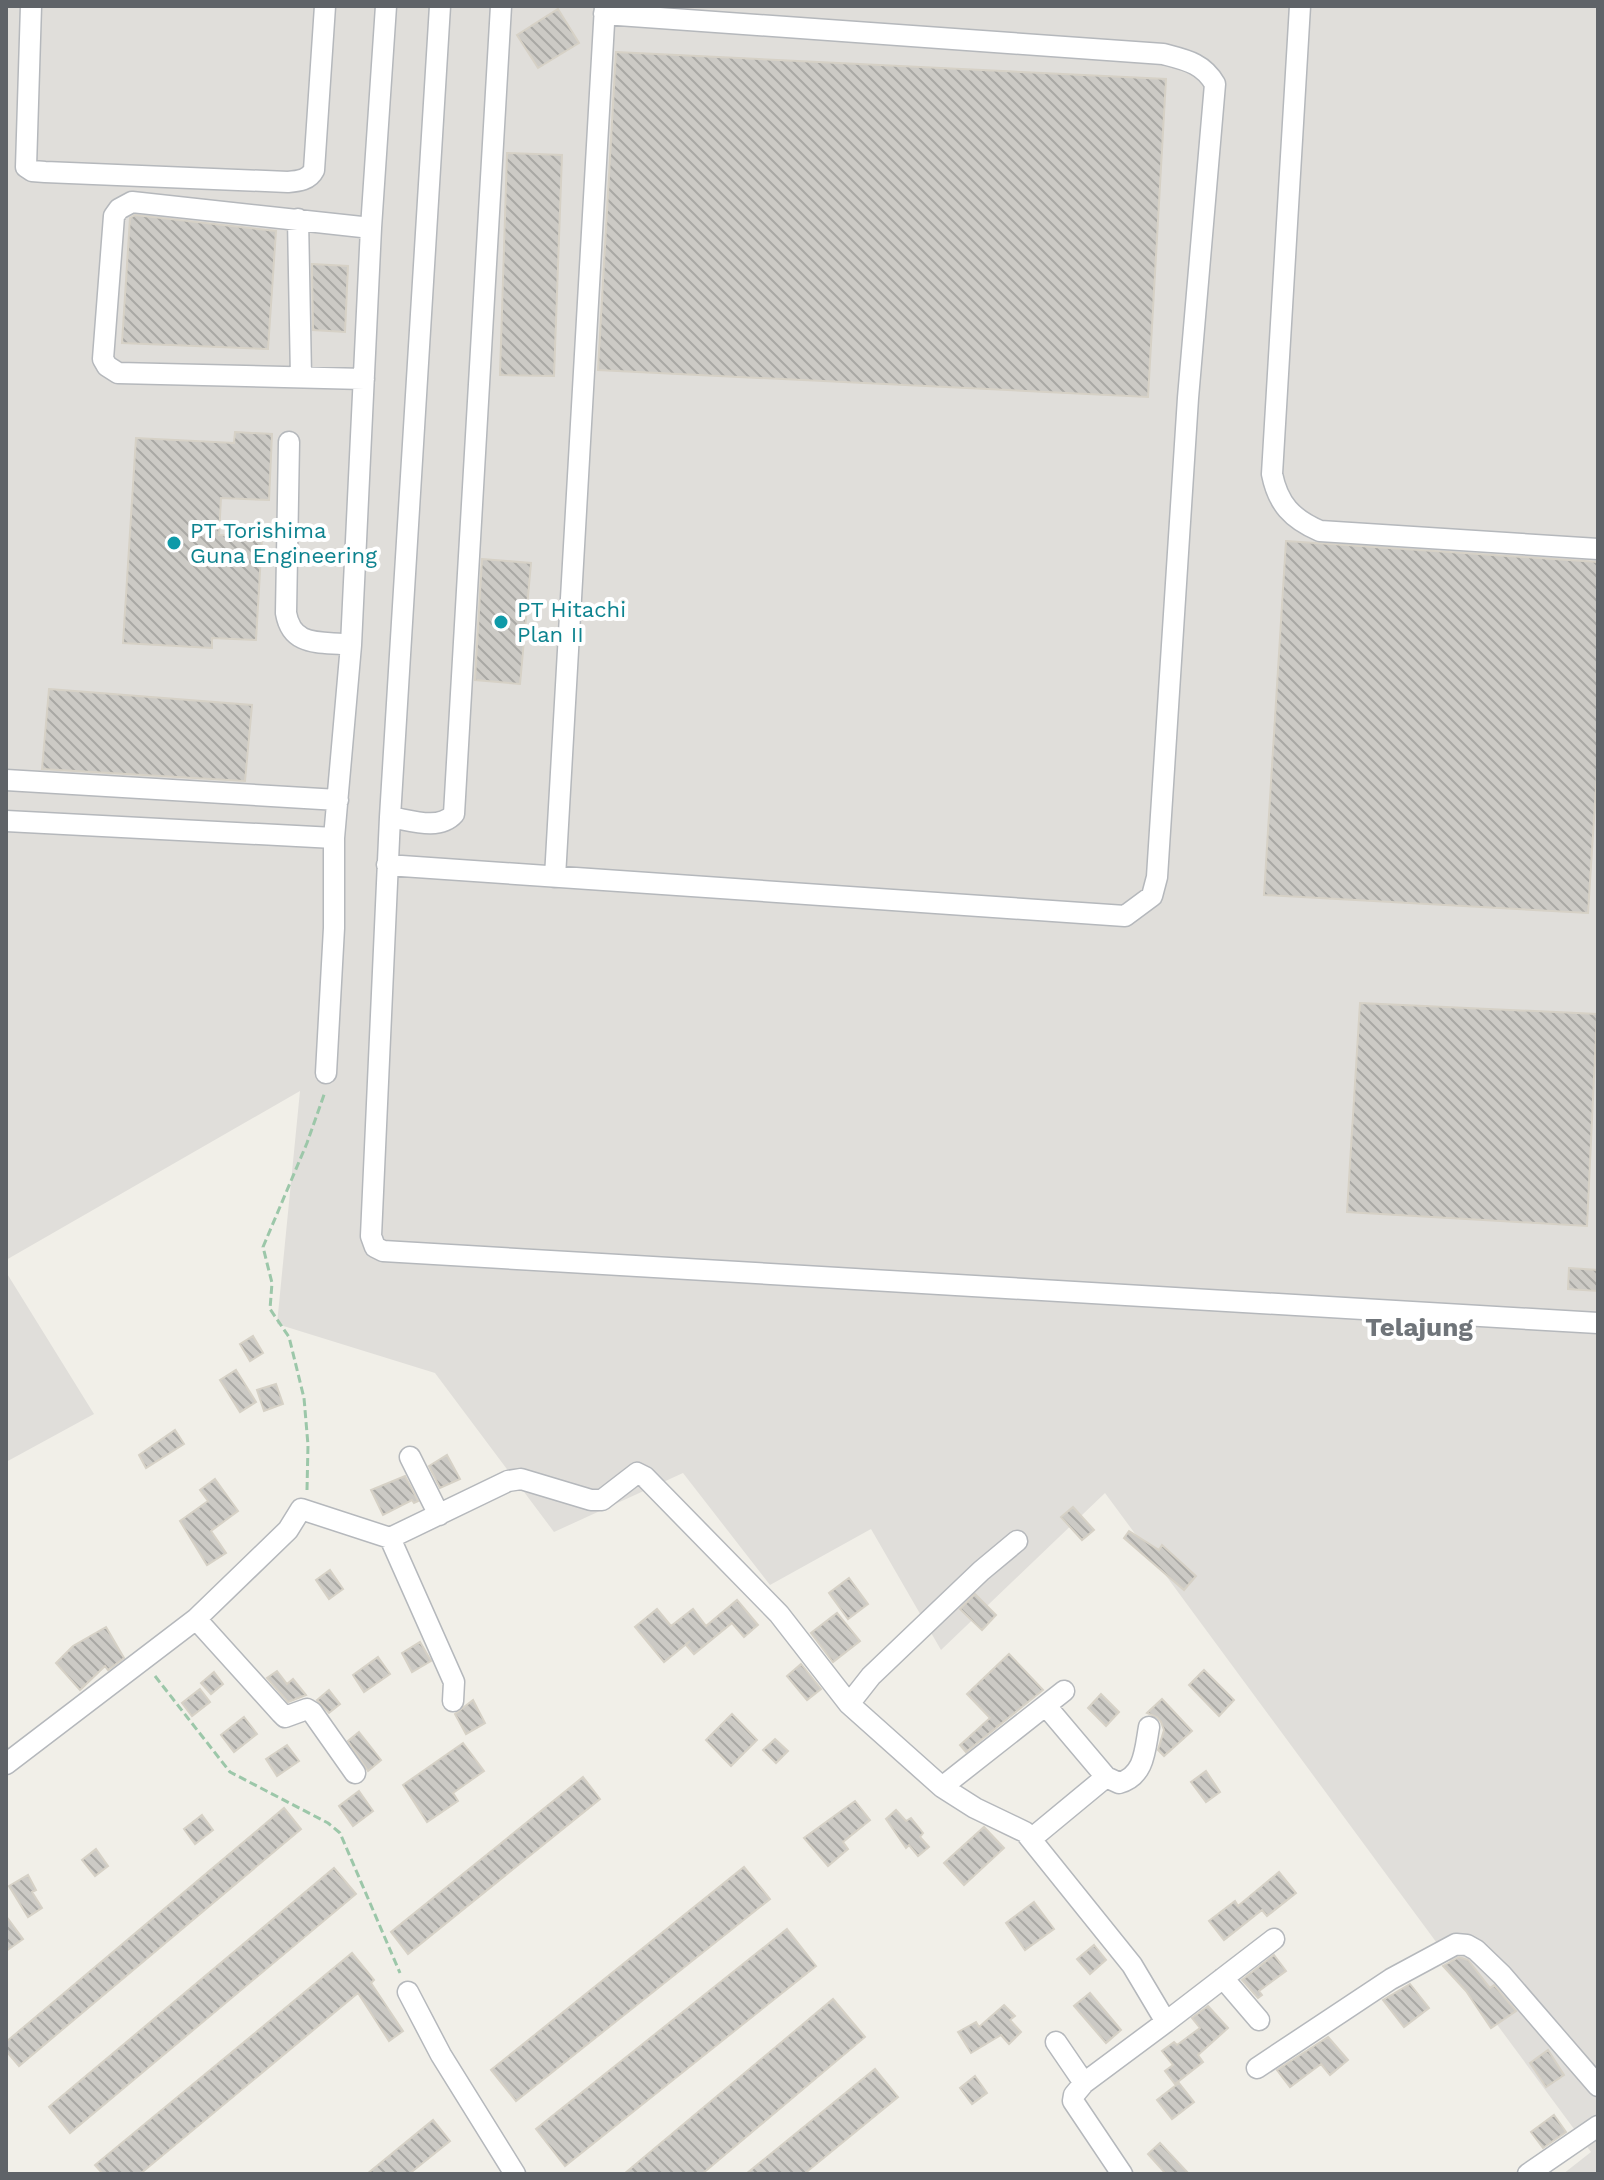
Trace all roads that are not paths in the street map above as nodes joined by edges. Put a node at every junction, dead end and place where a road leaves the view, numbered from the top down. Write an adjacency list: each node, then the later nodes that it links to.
1 (31, 6): 2 (street)
2 (325, 6)
3 (386, 6): 9 (street)
4 (440, 6): 17 (street)
5 (501, 6): 17 (street)
6 (1300, 6): 13 (street)
7 (605, 10): 21 (street); 21 (street)
8 (298, 219): 9 (street); 10 (street); 10 (street)
9 (371, 228): 11 (street)
10 (301, 377): 11 (street)
11 (364, 379): 14 (street)
12 (289, 442): 14 (street)
13 (1598, 549)
14 (351, 645): 16 (street)
15 (6, 780): 16 (street)
16 (338, 800): 19 (street)
17 (390, 817): 20 (street)
18 (6, 821): 19 (street)
19 (334, 838): 22 (street)
20 (387, 865): 21 (street); 23 (street)
21 (555, 877)
22 (326, 1073)
23 (1598, 1323)
24 (410, 1457): 25 (street)
25 (439, 1515): 26 (street); 31 (street)
26 (390, 1538): 28 (street); 30 (street)
27 (1017, 1541): 31 (street)
28 (196, 1619): 34 (street); 35 (street)
29 (1064, 1691): 32 (street)
30 (453, 1701)
31 (849, 1704): 37 (street)
32 (1046, 1706): 36 (street); 37 (street)
33 (1149, 1727): 36 (street)
34 (6, 1764)
35 (355, 1773)
36 (1106, 1777): 38 (street)
37 (942, 1787): 38 (street)
38 (1031, 1839): 43 (street)
39 (1274, 1939): 40 (street)
40 (1223, 1978): 42 (street); 43 (street)
41 (408, 1992): 49 (street)
42 (1259, 2020)
43 (1166, 2022): 46 (street)
44 (1056, 2042): 46 (street)
45 (1257, 2068): 47 (street)
46 (1084, 2083): 50 (street)
47 (1598, 2086)
48 (1598, 2126): 51 (street)
49 (515, 2174)
50 (1122, 2174)
51 (1528, 2174)

